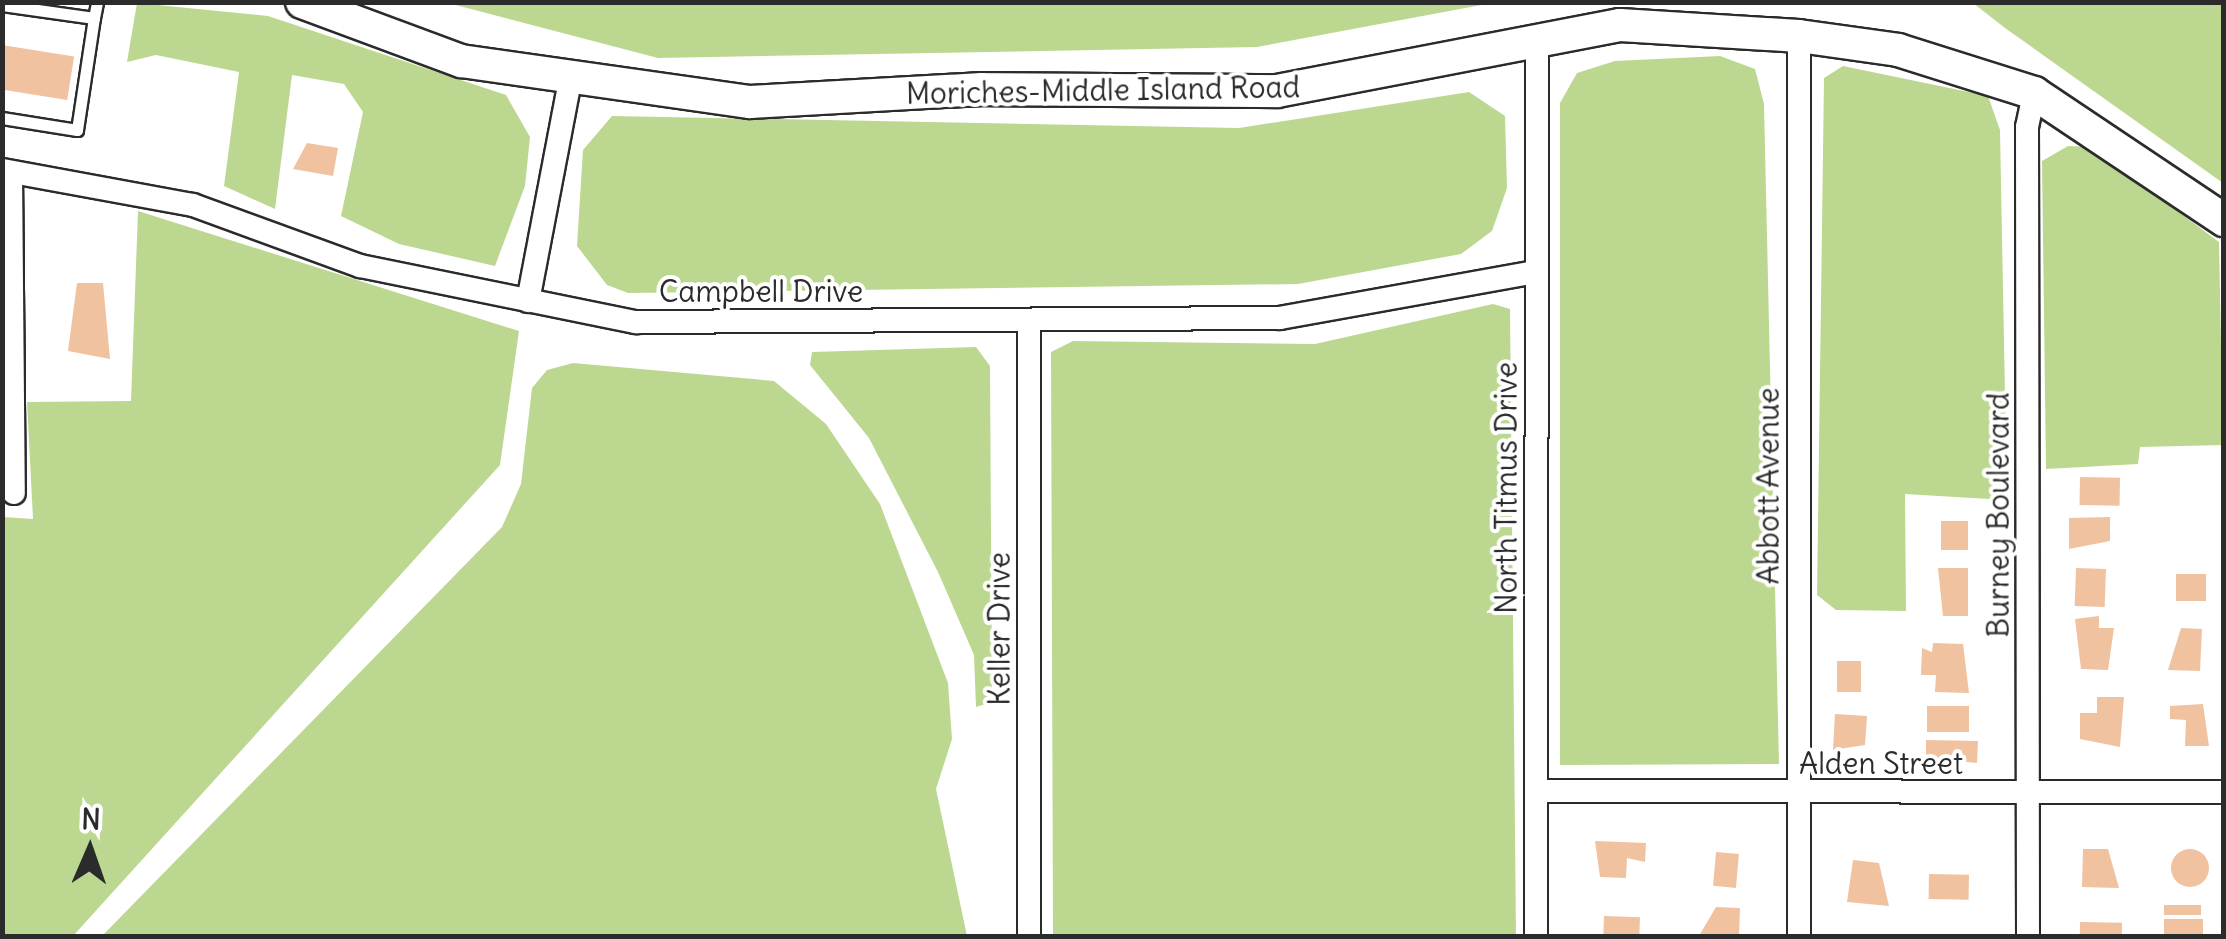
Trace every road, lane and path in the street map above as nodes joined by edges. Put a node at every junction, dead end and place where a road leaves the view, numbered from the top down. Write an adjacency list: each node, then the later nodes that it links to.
1 (97, 2): 4 (lane)
2 (302, 2): 7 (main road, Moriches-Middle Island Road)
3 (2, 5): 4 (lane)
4 (94, 18): 9 (lane)
5 (1798, 36): 6 (main road, Moriches-Middle Island Road); 8 (main road, Moriches-Middle Island Road); 18 (street, Abbott Avenue)
6 (1537, 40): 7 (main road, Moriches-Middle Island Road); 12 (street, North Titmus Drive)
7 (570, 80): 13 (street)
8 (2034, 93): 11 (main road, Moriches-Middle Island Road); 19 (street, Burney Boulevard)
9 (2, 118)
10 (7, 171): 13 (street, Campbell Drive); 15 (street)
11 (2224, 220)
12 (1535, 272): 14 (street, Campbell Drive); 16 (street, North Titmus Drive)
13 (528, 301): 14 (street, Campbell Drive)
14 (1028, 320): 20 (street, Keller Drive)
15 (14, 493)
16 (1538, 792): 18 (street, Alden Street); 21 (street, North Titmus Drive)
17 (2224, 792): 19 (street, Alden Street)
18 (1802, 793): 19 (street, Alden Street); 22 (street, Abbott Avenue)
19 (2029, 795): 23 (street, Burney Boulevard)
20 (1029, 936)
21 (1536, 936)
22 (1799, 936)
23 (2028, 936)

